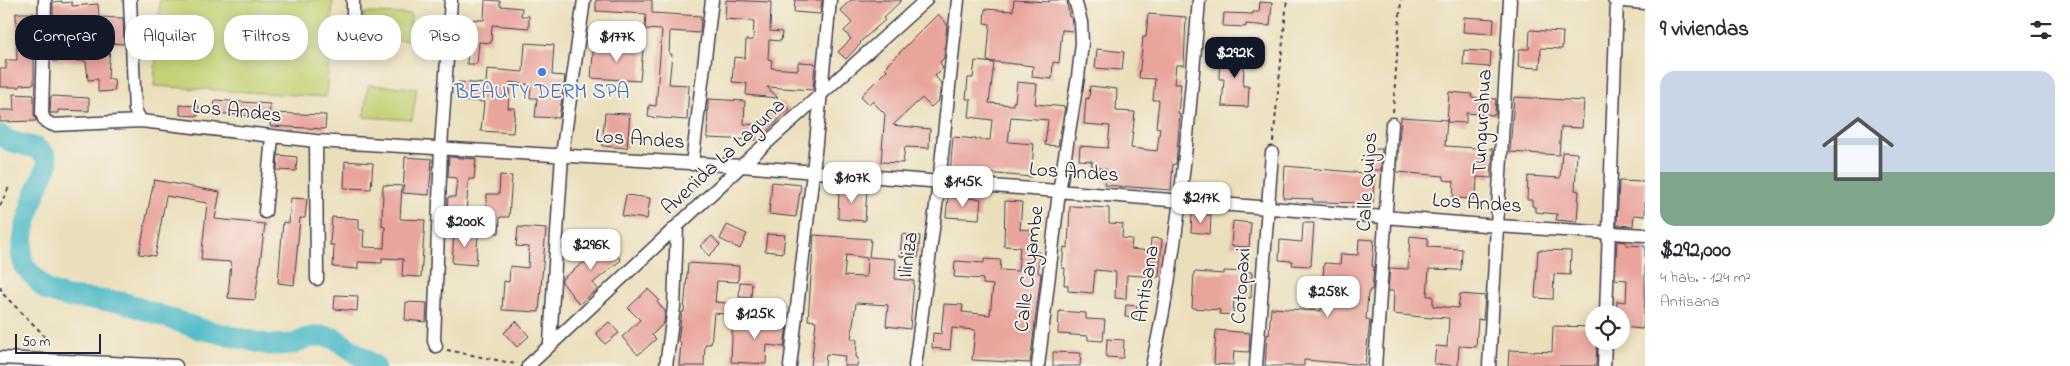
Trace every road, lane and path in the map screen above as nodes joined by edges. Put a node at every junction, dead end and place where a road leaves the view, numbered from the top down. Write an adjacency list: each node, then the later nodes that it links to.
1 (45, 0): 19 (street, Los Andes)
2 (130, 0): 19 (street)
3 (353, 0): 17 (street)
4 (451, 0): 23 (street)
5 (584, 0): 25 (street)
6 (712, 0): 26 (street)
7 (830, 0): 18 (street)
8 (926, 0): 18 (street, Avenida La Laguna)
9 (958, 0): 29 (street, Iliniza)
10 (1075, 0): 31 (street, Calle Cayambe)
11 (1199, 0): 32 (street, Antisana)
12 (1287, 0): 24 (path)
13 (1401, 0): 20 (path, Calle Quijos)
14 (1510, 0): 37 (street, Tungurahua)
15 (1616, 0): 16 (street); 39 (street)
16 (1645, 3)
17 (353, 15)
18 (819, 96): 27 (street, Avenida La Laguna); 28 (street)
19 (141, 122): 21 (street, Los Andes)
20 (1392, 124): 36 (street, Calle Quijos)
21 (272, 137): 22 (street, Los Andes); 35 (street)
22 (316, 141): 23 (street, Los Andes); 41 (street)
23 (441, 147): 25 (street, Los Andes); 45 (street)
24 (1272, 153): 34 (street, Cotopaxi)
25 (562, 154): 26 (street, Los Andes); 44 (street)
26 (692, 164): 27 (street, Los Andes); 38 (path)
27 (741, 166): 28 (street, Los Andes); 38 (street, Avenida La Laguna)
28 (813, 173): 29 (street, Los Andes); 54 (street)
29 (939, 183): 31 (street, Los Andes); 55 (street, Iliniza)
30 (9, 186): 33 (path)
31 (1060, 192): 32 (street, Los Andes); 56 (street, Calle Cayambe)
32 (1181, 200): 34 (street, Los Andes); 57 (street, Antisana)
33 (0, 206)
34 (1267, 208): 36 (street, Los Andes); 58 (street, Cotopaxi)
35 (265, 212)
36 (1386, 217): 37 (street, Los Andes); 59 (street, Calle Quijos)
37 (1497, 226): 39 (street, Los Andes); 60 (street, Tungurahua)
38 (677, 228): 44 (street, Avenida La Laguna); 53 (street)
39 (1609, 232): 40 (street, Los Andes); 43 (street)
40 (1645, 235)
41 (316, 279)
42 (0, 287): 48 (path)
43 (1606, 305)
44 (550, 343): 52 (street, Avenida La Laguna)
45 (436, 346): 52 (path)
46 (1605, 350): 61 (street)
47 (0, 358): 49 (street)
48 (57, 361): 49 (street); 50 (street)
49 (29, 363)
50 (122, 365): 51 (street)
51 (176, 366)
52 (528, 366)
53 (666, 366)
54 (790, 366)
55 (915, 366)
56 (1038, 366)
57 (1152, 366)
58 (1256, 366)
59 (1374, 366)
60 (1489, 366)
61 (1604, 366)

